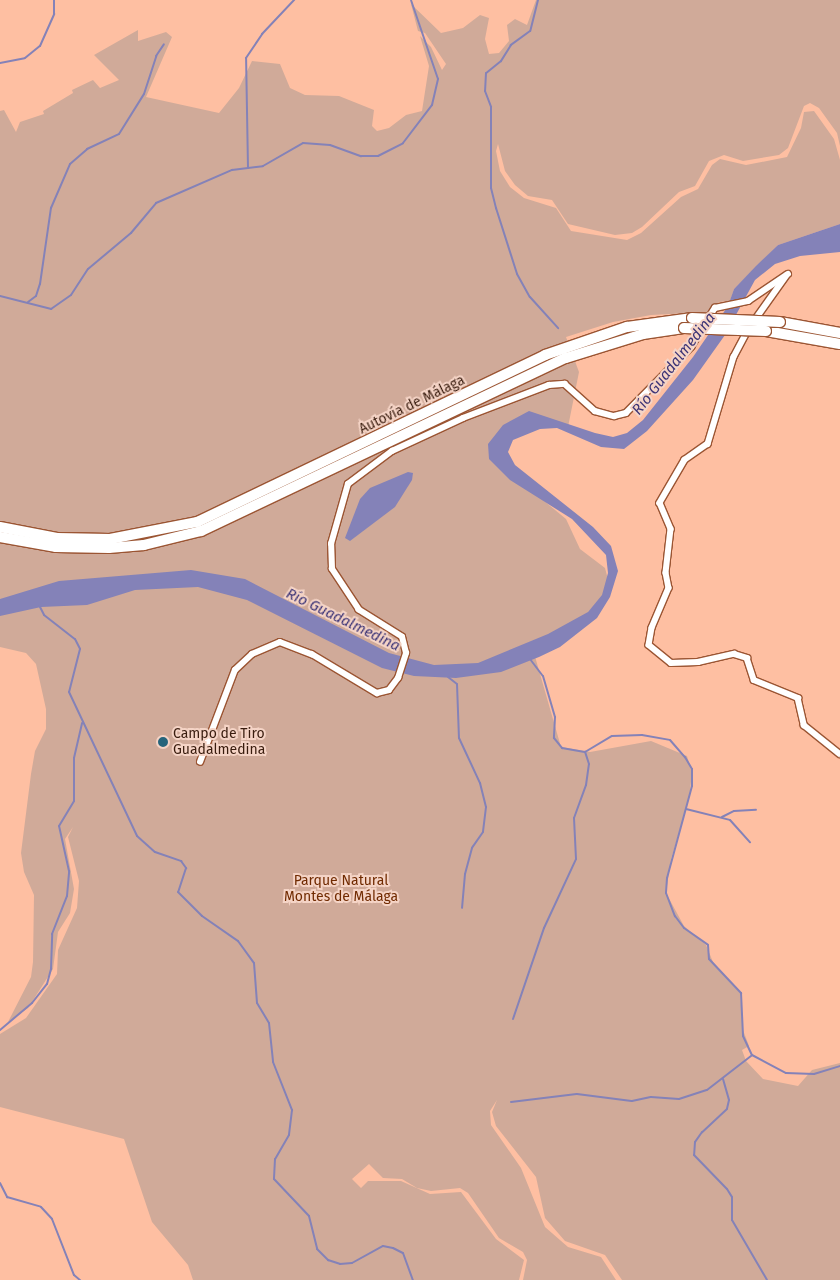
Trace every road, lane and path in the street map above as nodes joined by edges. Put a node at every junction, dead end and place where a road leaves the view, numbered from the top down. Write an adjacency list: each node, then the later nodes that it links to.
1 (840, 334): 3 (highway, Autovía de Málaga, bridge)
2 (840, 344): 4 (highway, Autovía de Málaga, bridge)
3 (0, 527)
4 (0, 537)
5 (840, 754): 6 (street)
6 (200, 762)

